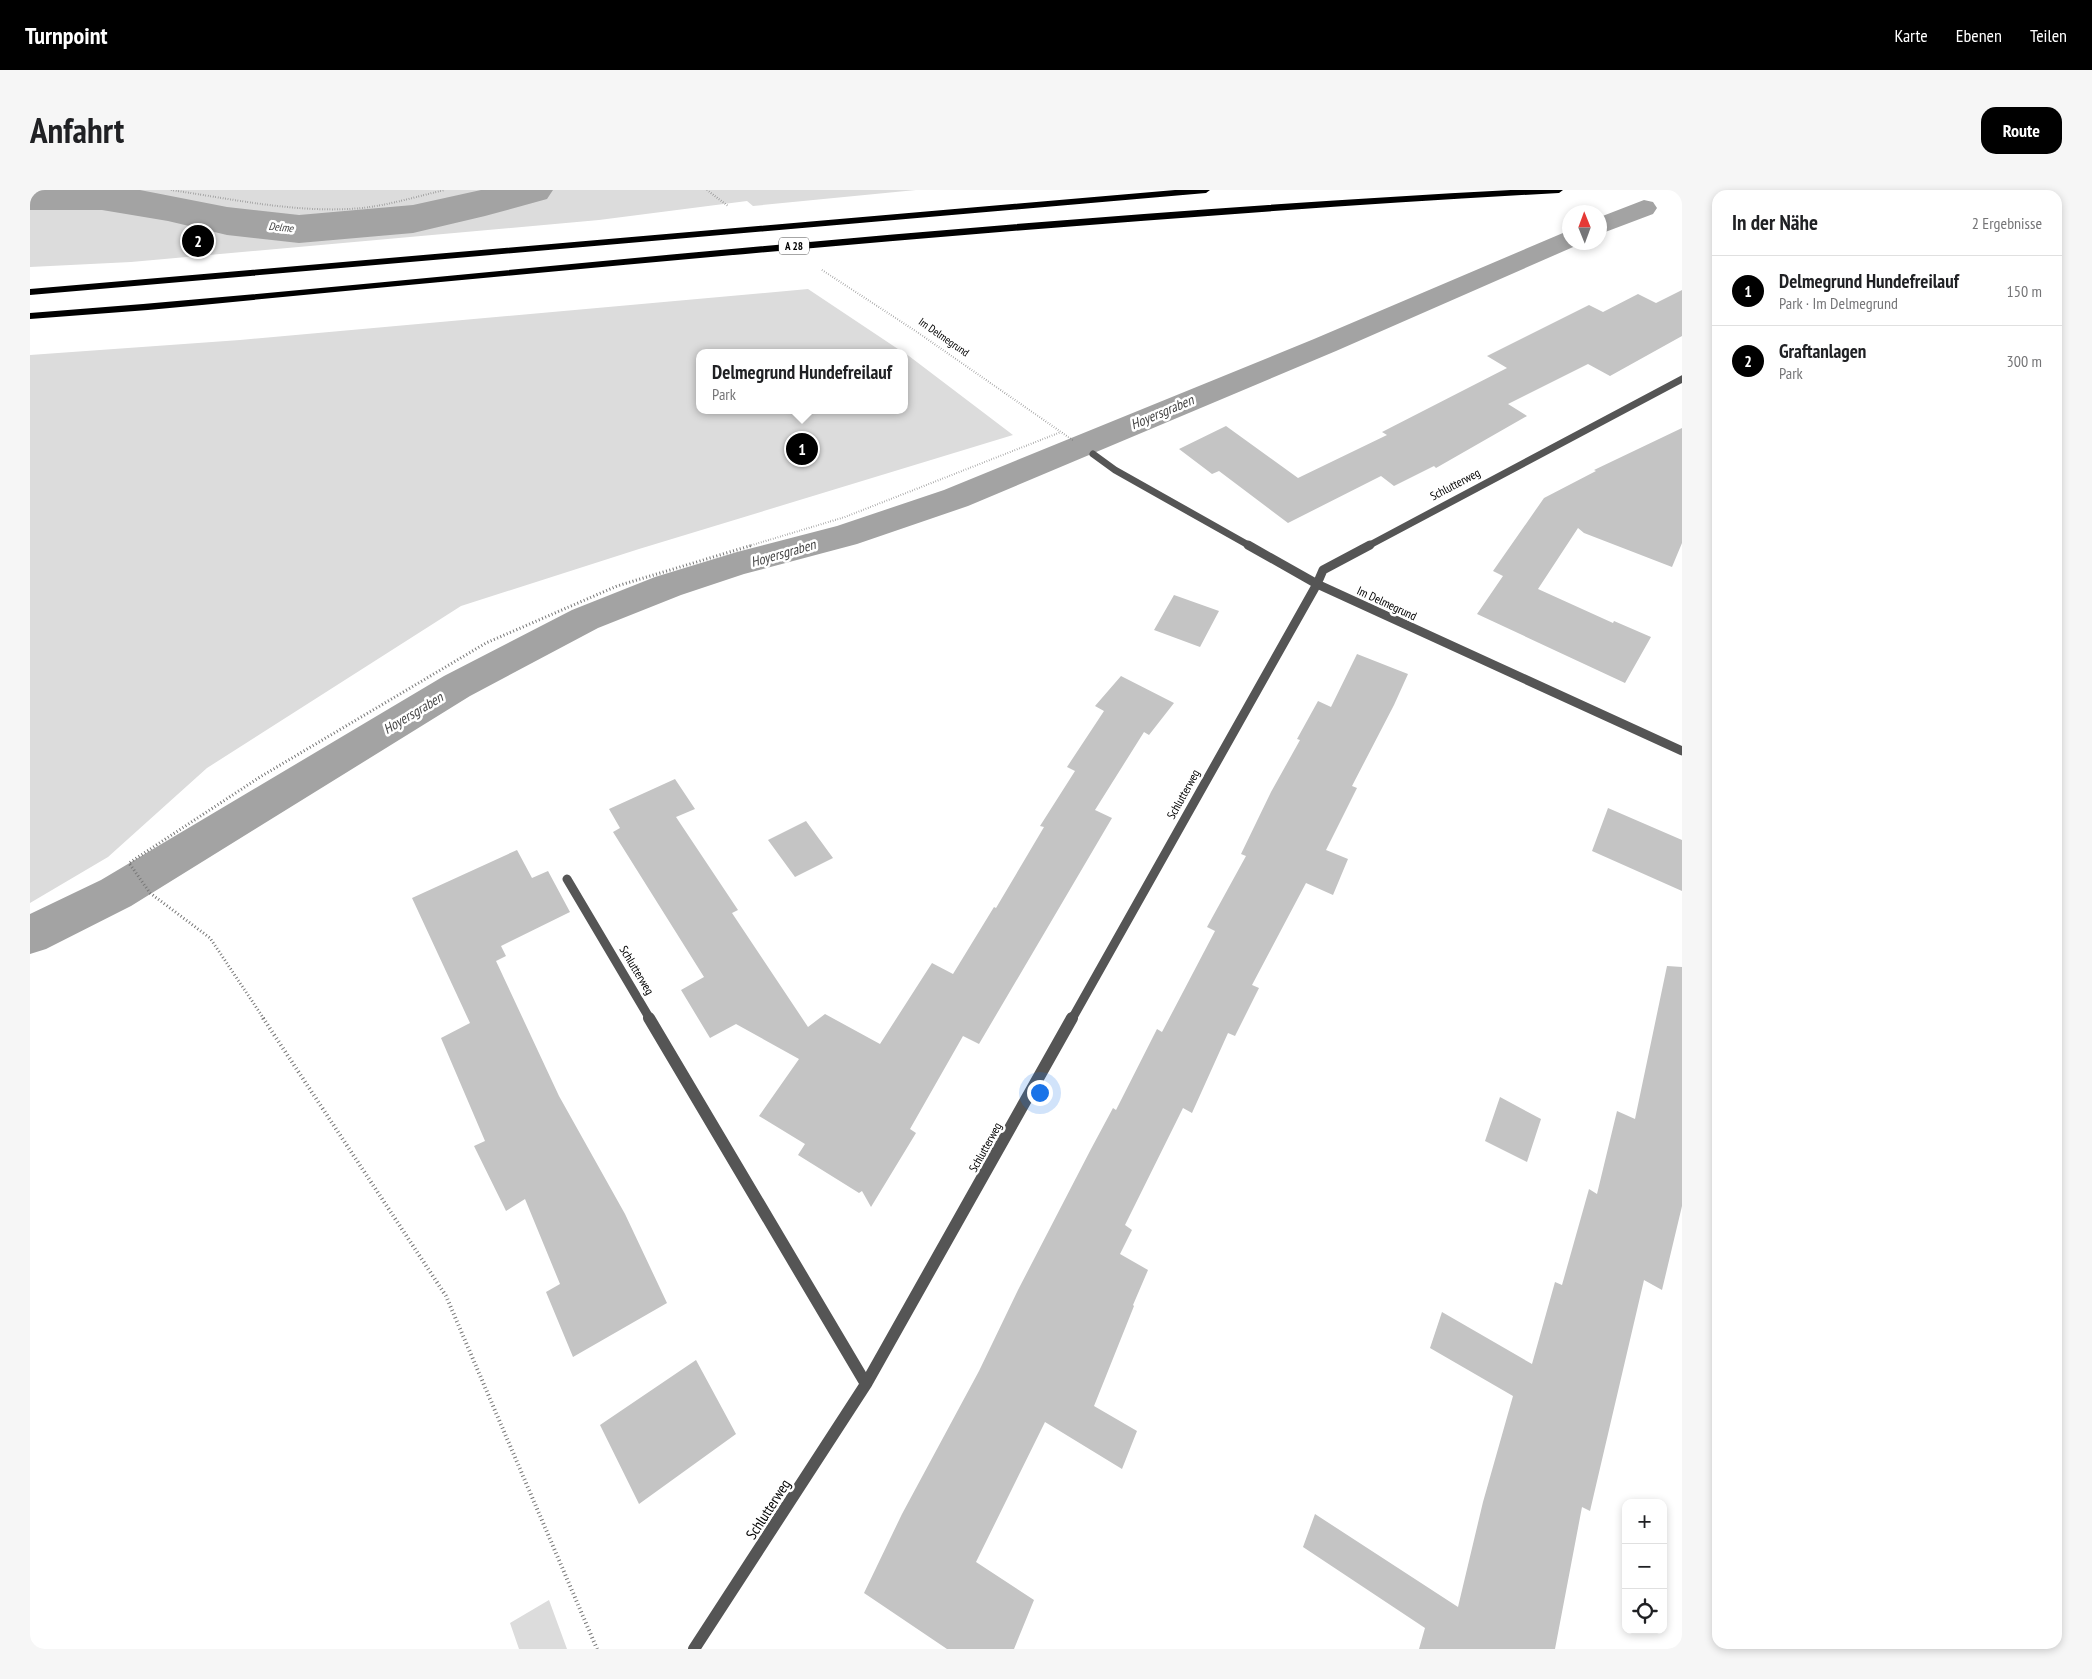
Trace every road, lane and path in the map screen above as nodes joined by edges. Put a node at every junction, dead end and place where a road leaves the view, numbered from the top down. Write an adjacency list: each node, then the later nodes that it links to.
1 (171, 190): 2 (path)
2 (445, 190)
3 (707, 190): 6 (path)
4 (1206, 190): 8 (highway, A 28)
5 (1559, 190): 9 (highway, A 28)
6 (733, 210)
7 (821, 269): 16 (path, Im Delmegrund)
8 (30, 292)
9 (30, 316)
10 (1682, 379): 12 (street, Schlutterweg)
11 (1093, 454): 12 (street, Im Delmegrund)
12 (1317, 584): 13 (street, Im Delmegrund); 15 (street, Schlutterweg)
13 (1682, 751)
14 (567, 880): 15 (street, Schlutterweg)
15 (866, 1384): 17 (street, Schlutterweg)
16 (597, 1649)
17 (694, 1649)

